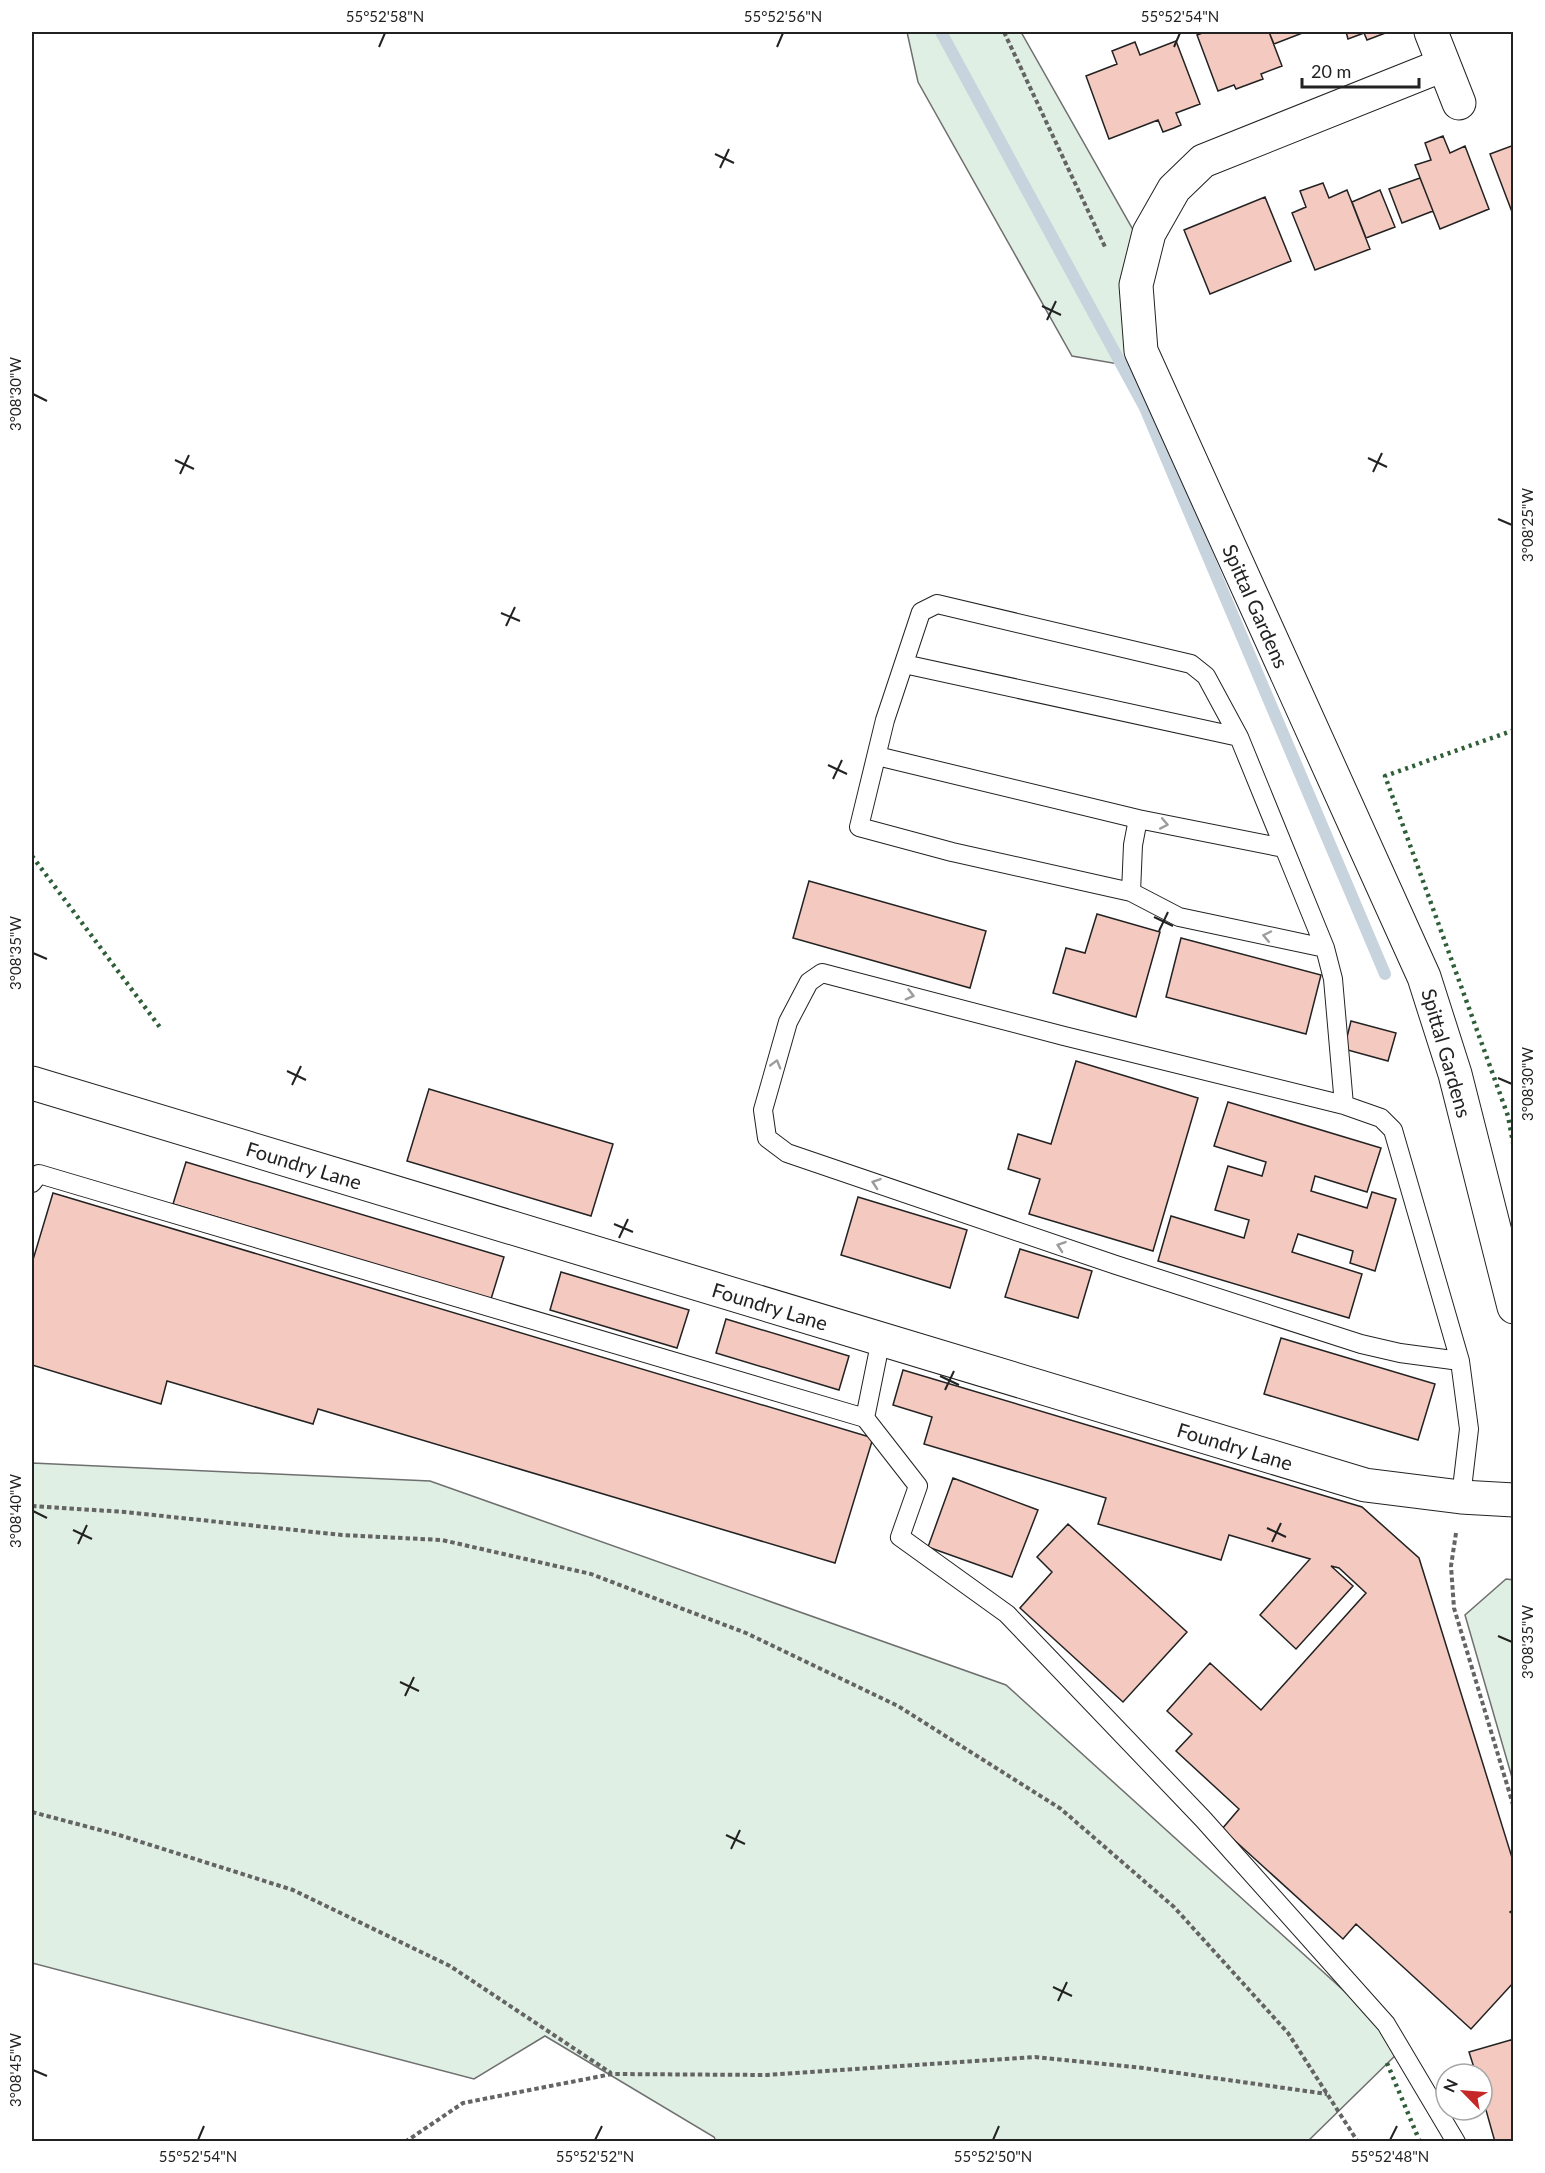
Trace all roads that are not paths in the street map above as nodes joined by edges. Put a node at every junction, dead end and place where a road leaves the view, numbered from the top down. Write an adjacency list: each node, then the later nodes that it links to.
1 (1431, 32): 2 (street)
2 (1443, 65): 3 (street); 14 (street, Spittal Gardens)
3 (1459, 104)
4 (904, 664): 5 (lane); 5 (lane); 6 (lane)
5 (1239, 737): 8 (lane)
6 (876, 756): 7 (lane); 9 (lane)
7 (1138, 819): 8 (lane, one-way to 8); 9 (lane)
8 (1284, 848): 10 (lane)
9 (1131, 892): 10 (lane, one-way to 9)
10 (1325, 948): 12 (lane)
11 (32, 1083): 15 (street, Foundry Lane)
12 (1344, 1105): 16 (lane); 16 (lane, one-way to 12)
13 (32, 1183): 17 (lane)
14 (1514, 1307)
15 (881, 1339): 17 (lane); 18 (street, Foundry Lane)
16 (1460, 1361): 18 (lane)
17 (866, 1418): 20 (lane)
18 (1461, 1497): 19 (street, Foundry Lane)
19 (1514, 1500)
20 (1456, 2142)

